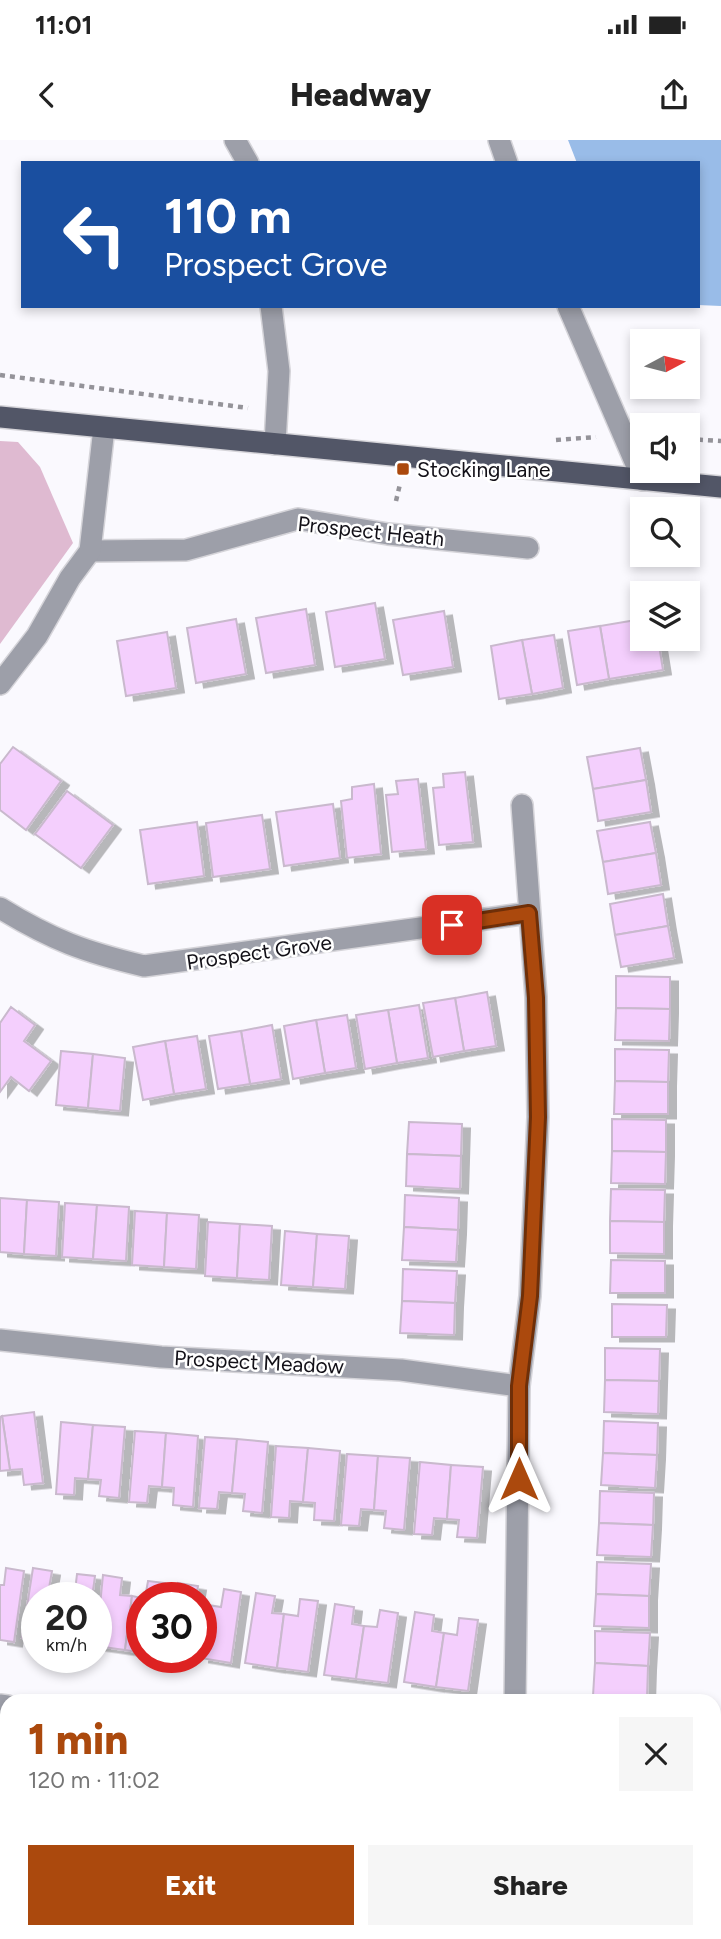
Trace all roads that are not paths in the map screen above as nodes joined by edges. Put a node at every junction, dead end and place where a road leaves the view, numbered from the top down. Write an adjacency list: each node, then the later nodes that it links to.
1 (235, 140): 3 (street)
2 (499, 140): 4 (street)
3 (247, 161)
4 (506, 161)
5 (271, 308): 9 (street)
6 (569, 308): 10 (street)
7 (0, 417): 8 (main road)
8 (104, 428): 9 (main road); 15 (street)
9 (275, 444): 11 (main road)
10 (630, 450)
11 (630, 479)
12 (676, 483): 13 (main road)
13 (721, 487)
14 (528, 548): 15 (street, Prospect Heath)
15 (90, 551): 16 (street)
16 (0, 684)
17 (522, 805): 19 (street)
18 (0, 908): 19 (street, Prospect Grove)
19 (529, 913): 21 (street)
20 (0, 1340): 21 (street, Prospect Meadow)
21 (519, 1386): 22 (street)
22 (515, 1694)

